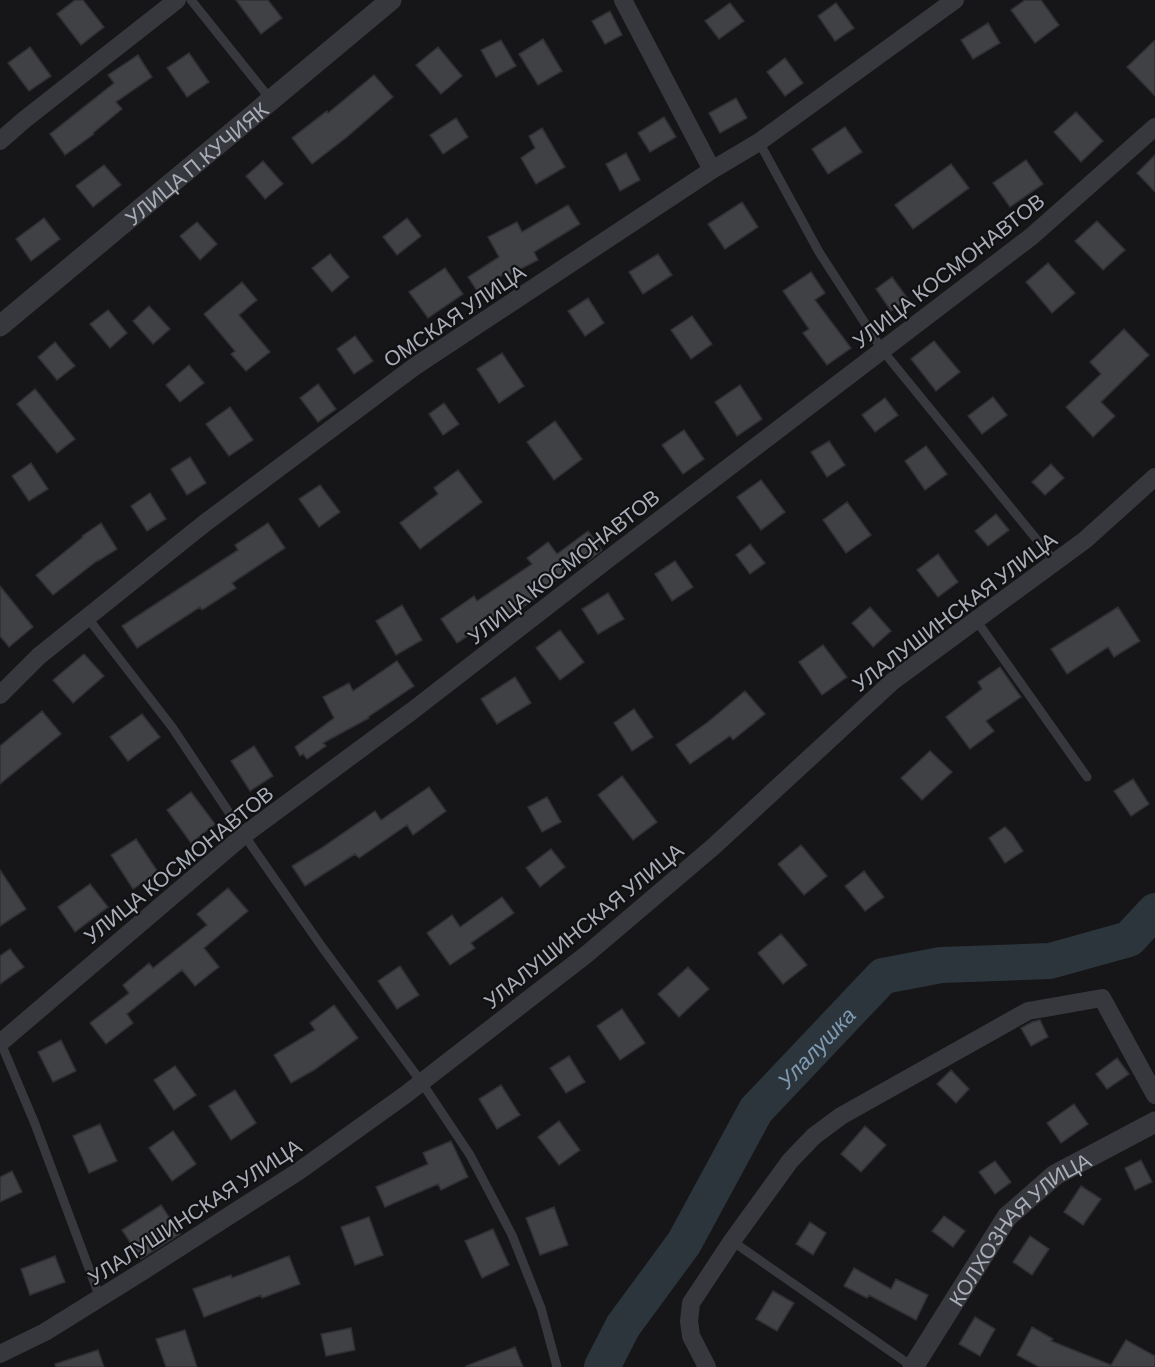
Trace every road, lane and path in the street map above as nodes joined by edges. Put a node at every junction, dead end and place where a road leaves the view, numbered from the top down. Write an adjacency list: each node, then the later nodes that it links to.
1 (177, 0): 8 (street)
2 (191, 0): 6 (lane)
3 (391, 0): 6 (street, УЛИЦА П.КУЧИЯК)
4 (623, 0): 10 (street)
5 (955, 0): 9 (street, ОМСКАЯ УЛИЦА)
6 (271, 100): 11 (street, УЛИЦА П.КУЧИЯК)
7 (1155, 127): 12 (street, УЛИЦА КОСМОНАВТОВ)
8 (0, 141)
9 (759, 142): 10 (street, ОМСКАЯ УЛИЦА); 12 (lane)
10 (712, 170): 15 (street, ОМСКАЯ УЛИЦА)
11 (0, 326)
12 (883, 351): 14 (lane); 19 (street, УЛИЦА КОСМОНАВТОВ)
13 (1155, 477): 14 (street, УЛАЛУШИНСКАЯ УЛИЦА)
14 (1055, 562): 16 (street, УЛАЛУШИНСКАЯ УЛИЦА)
15 (87, 617): 17 (street, ОМСКАЯ УЛИЦА); 19 (lane)
16 (976, 620): 18 (lane); 21 (street, УЛАЛУШИНСКАЯ УЛИЦА)
17 (0, 695)
18 (1088, 777)
19 (244, 835): 20 (street, УЛИЦА КОСМОНАВТОВ); 21 (lane)
20 (0, 1042): 25 (lane)
21 (422, 1083): 25 (street, УЛАЛУШИНСКАЯ УЛИЦА); 27 (lane)
22 (1155, 1095): 24 (street)
23 (1155, 1122): 29 (street, КОЛХОЗНАЯ УЛИЦА)
24 (732, 1240): 28 (street); 29 (lane)
25 (100, 1298): 26 (street, УЛАЛУШИНСКАЯ УЛИЦА)
26 (0, 1354)
27 (557, 1367)
28 (707, 1367)
29 (913, 1367)

